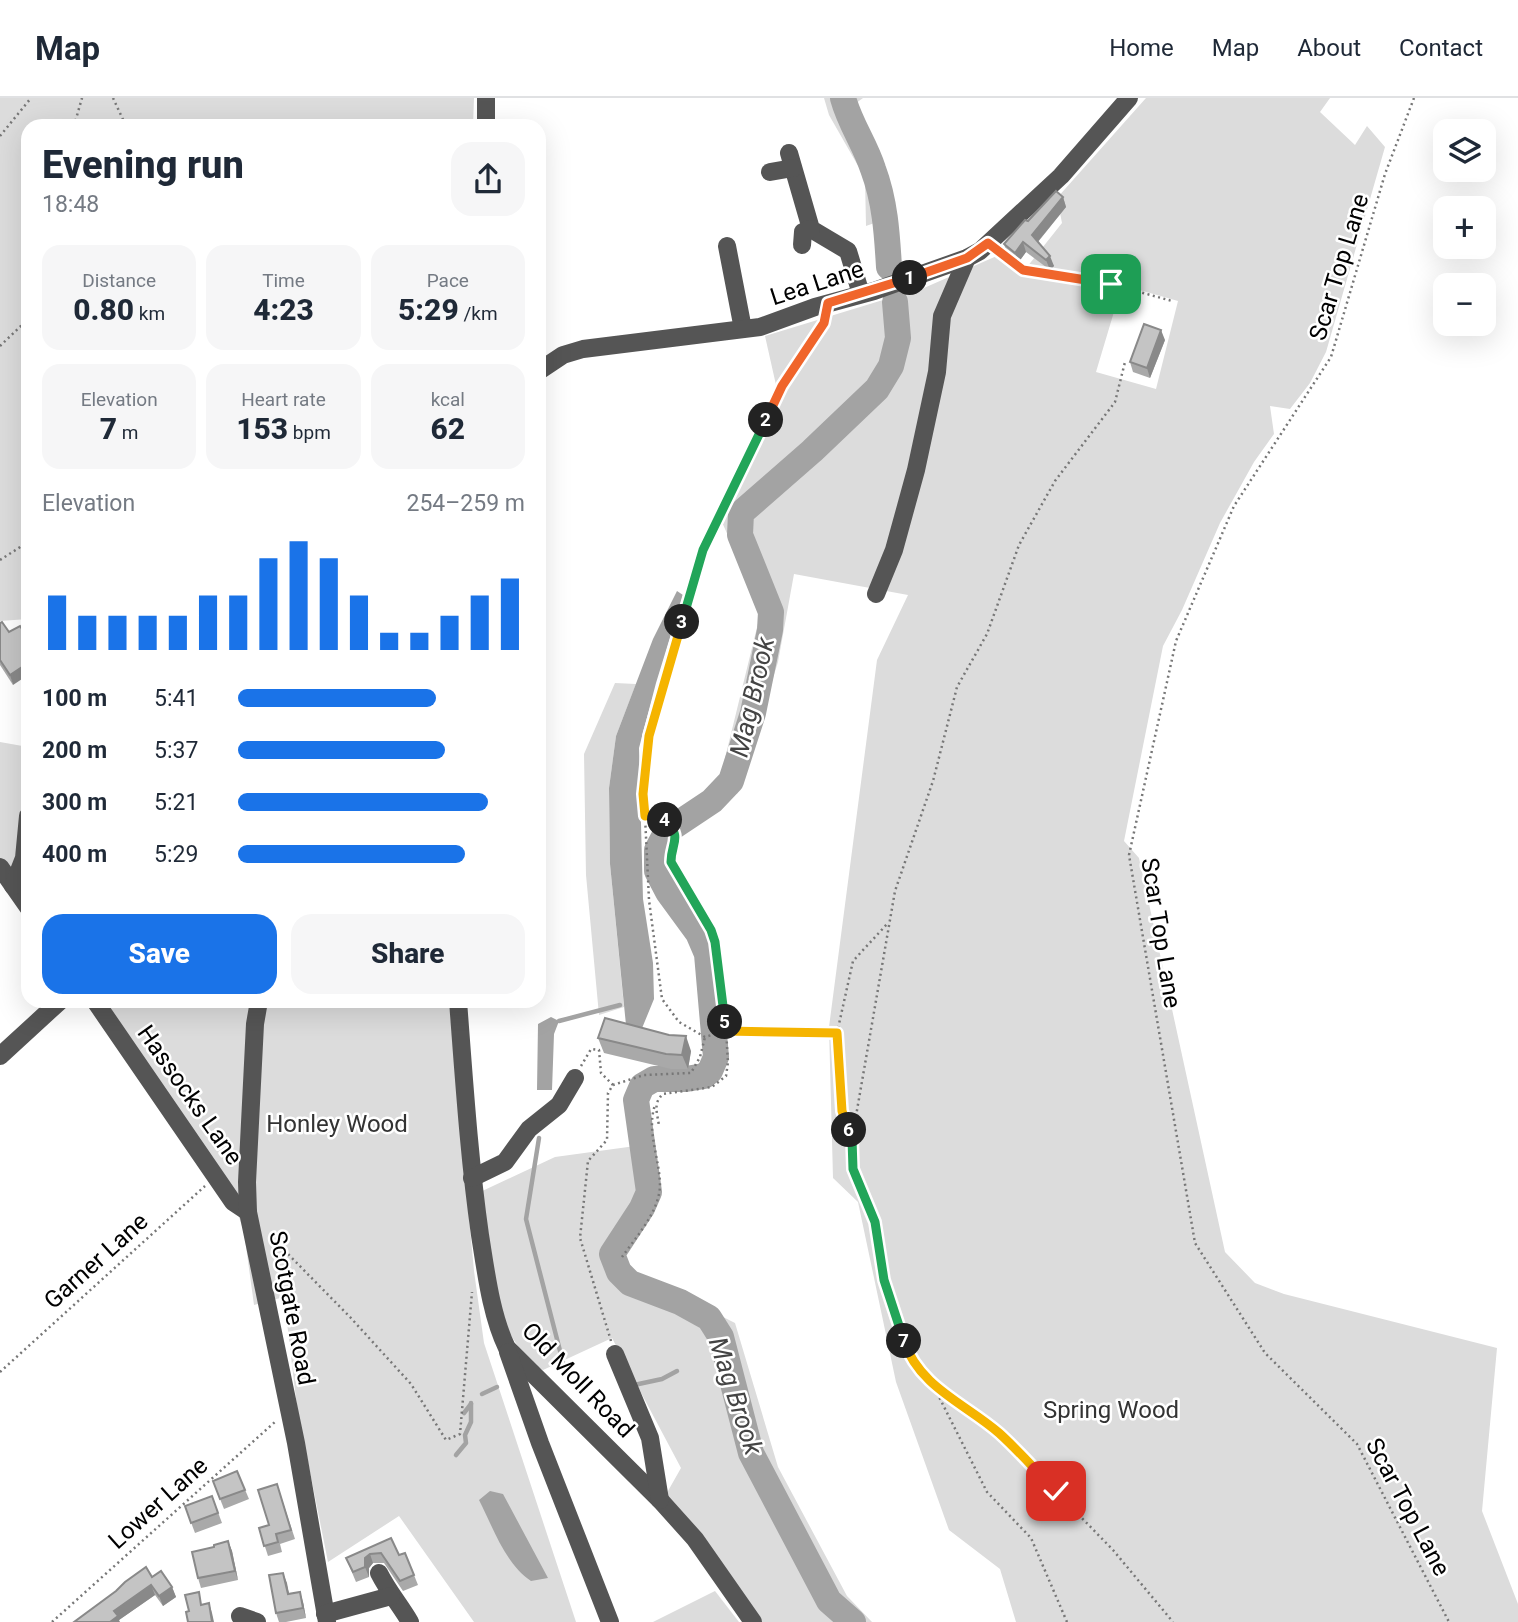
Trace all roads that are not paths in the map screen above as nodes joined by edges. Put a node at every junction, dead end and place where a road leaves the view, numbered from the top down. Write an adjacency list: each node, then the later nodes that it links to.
1 (486, 98): 3 (street)
2 (1129, 98): 8 (street, Lea Lane)
3 (486, 119)
4 (770, 172): 5 (street)
5 (811, 229): 6 (street); 9 (street)
6 (802, 245)
7 (727, 246): 10 (street)
8 (967, 258): 9 (street, Lea Lane); 12 (street)
9 (861, 294): 10 (street, Lea Lane)
10 (743, 329): 11 (street, Lea Lane)
11 (546, 366)
12 (876, 594)
13 (21, 866): 15 (street)
14 (0, 867): 15 (street)
15 (13, 887): 16 (street)
16 (21, 898)
17 (52, 1008): 21 (street)
18 (100, 1008): 24 (street, Hassocks Lane)
19 (258, 1008): 24 (street, Scotgate Road)
20 (459, 1008): 23 (street, Old Moll Road)
21 (0, 1056)
22 (575, 1077): 23 (street)
23 (472, 1178): 25 (street, Old Moll Road)
24 (248, 1212): 31 (street, Scotgate Road)
25 (507, 1348): 27 (street, Old Moll Road); 34 (street)
26 (615, 1354): 27 (street)
27 (660, 1500): 35 (street, Old Moll Road)
28 (379, 1573): 29 (street)
29 (391, 1596): 31 (street); 33 (street)
30 (240, 1616): 32 (street)
31 (326, 1618)
32 (257, 1622)
33 (411, 1622)
34 (610, 1622)
35 (753, 1622)

